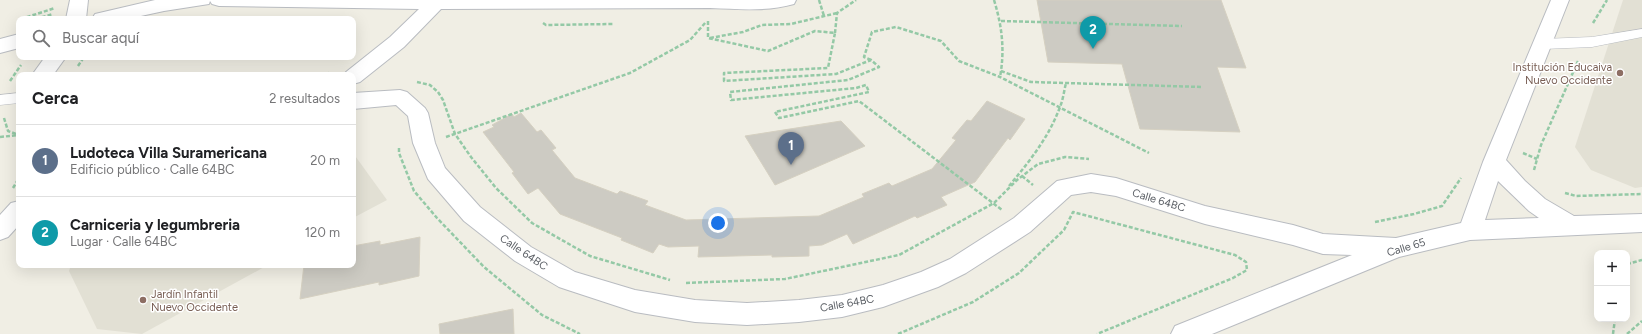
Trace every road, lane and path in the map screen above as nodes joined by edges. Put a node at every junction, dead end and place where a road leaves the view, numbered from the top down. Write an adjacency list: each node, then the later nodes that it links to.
1 (202, 0): 13 (street)
2 (219, 0): 9 (street)
3 (788, 0): 9 (street)
4 (819, 0): 14 (path)
5 (856, 0): 11 (path)
6 (994, 0): 16 (path)
7 (1560, 0): 24 (street)
8 (1607, 0): 23 (path)
9 (436, 4): 30 (street)
10 (78, 7): 12 (path)
11 (837, 13): 14 (path); 19 (path)
12 (30, 16)
13 (113, 16)
14 (824, 16): 21 (path)
15 (541, 20): 17 (path)
16 (1001, 21): 18 (path); 28 (path)
17 (616, 24)
18 (1182, 26)
19 (835, 33): 21 (path); 27 (path)
20 (1642, 33): 23 (lane)
21 (708, 38): 39 (path)
22 (16, 42): 25 (street)
23 (1584, 42): 24 (lane); 46 (path)
24 (1542, 44): 45 (street)
25 (0, 46)
26 (54, 60): 29 (street)
27 (871, 60): 31 (path); 52 (path)
28 (1001, 71): 31 (path); 33 (path)
29 (44, 72)
30 (356, 76)
31 (1000, 77): 38 (path)
32 (414, 81): 39 (path)
33 (1066, 83): 34 (path); 38 (path)
34 (1203, 87)
35 (16, 98): 36 (lane)
36 (0, 100)
37 (356, 101): 42 (street, Calle 64BC)
38 (1060, 107): 43 (path); 52 (path)
39 (456, 134): 42 (path); 63 (path)
40 (16, 135): 41 (path)
41 (0, 137)
42 (424, 143): 56 (street, Calle 64BC); 67 (path)
43 (1149, 153)
44 (1093, 160): 52 (path)
45 (1494, 162): 57 (street); 59 (street)
46 (1533, 172)
47 (1462, 176): 54 (path)
48 (16, 183): 49 (path)
49 (16, 190)
50 (1562, 192): 51 (path)
51 (1642, 194)
52 (994, 203): 56 (path); 64 (path)
53 (16, 213): 58 (street)
54 (1371, 222)
55 (1642, 223): 57 (street, Calle 65)
56 (1022, 225): 60 (street, Calle 64BC)
57 (1572, 227): 59 (street, Calle 65)
58 (0, 230)
59 (1470, 230): 60 (street, Calle 65)
60 (1396, 248): 70 (street, Calle 65)
61 (1642, 260): 62 (path)
62 (1630, 263)
63 (673, 281)
64 (680, 283)
65 (1642, 321): 72 (path)
66 (1615, 322): 71 (path)
67 (580, 334)
68 (898, 334): 69 (path)
69 (1097, 334)
70 (1184, 334)
71 (1613, 334)
72 (1628, 334)

